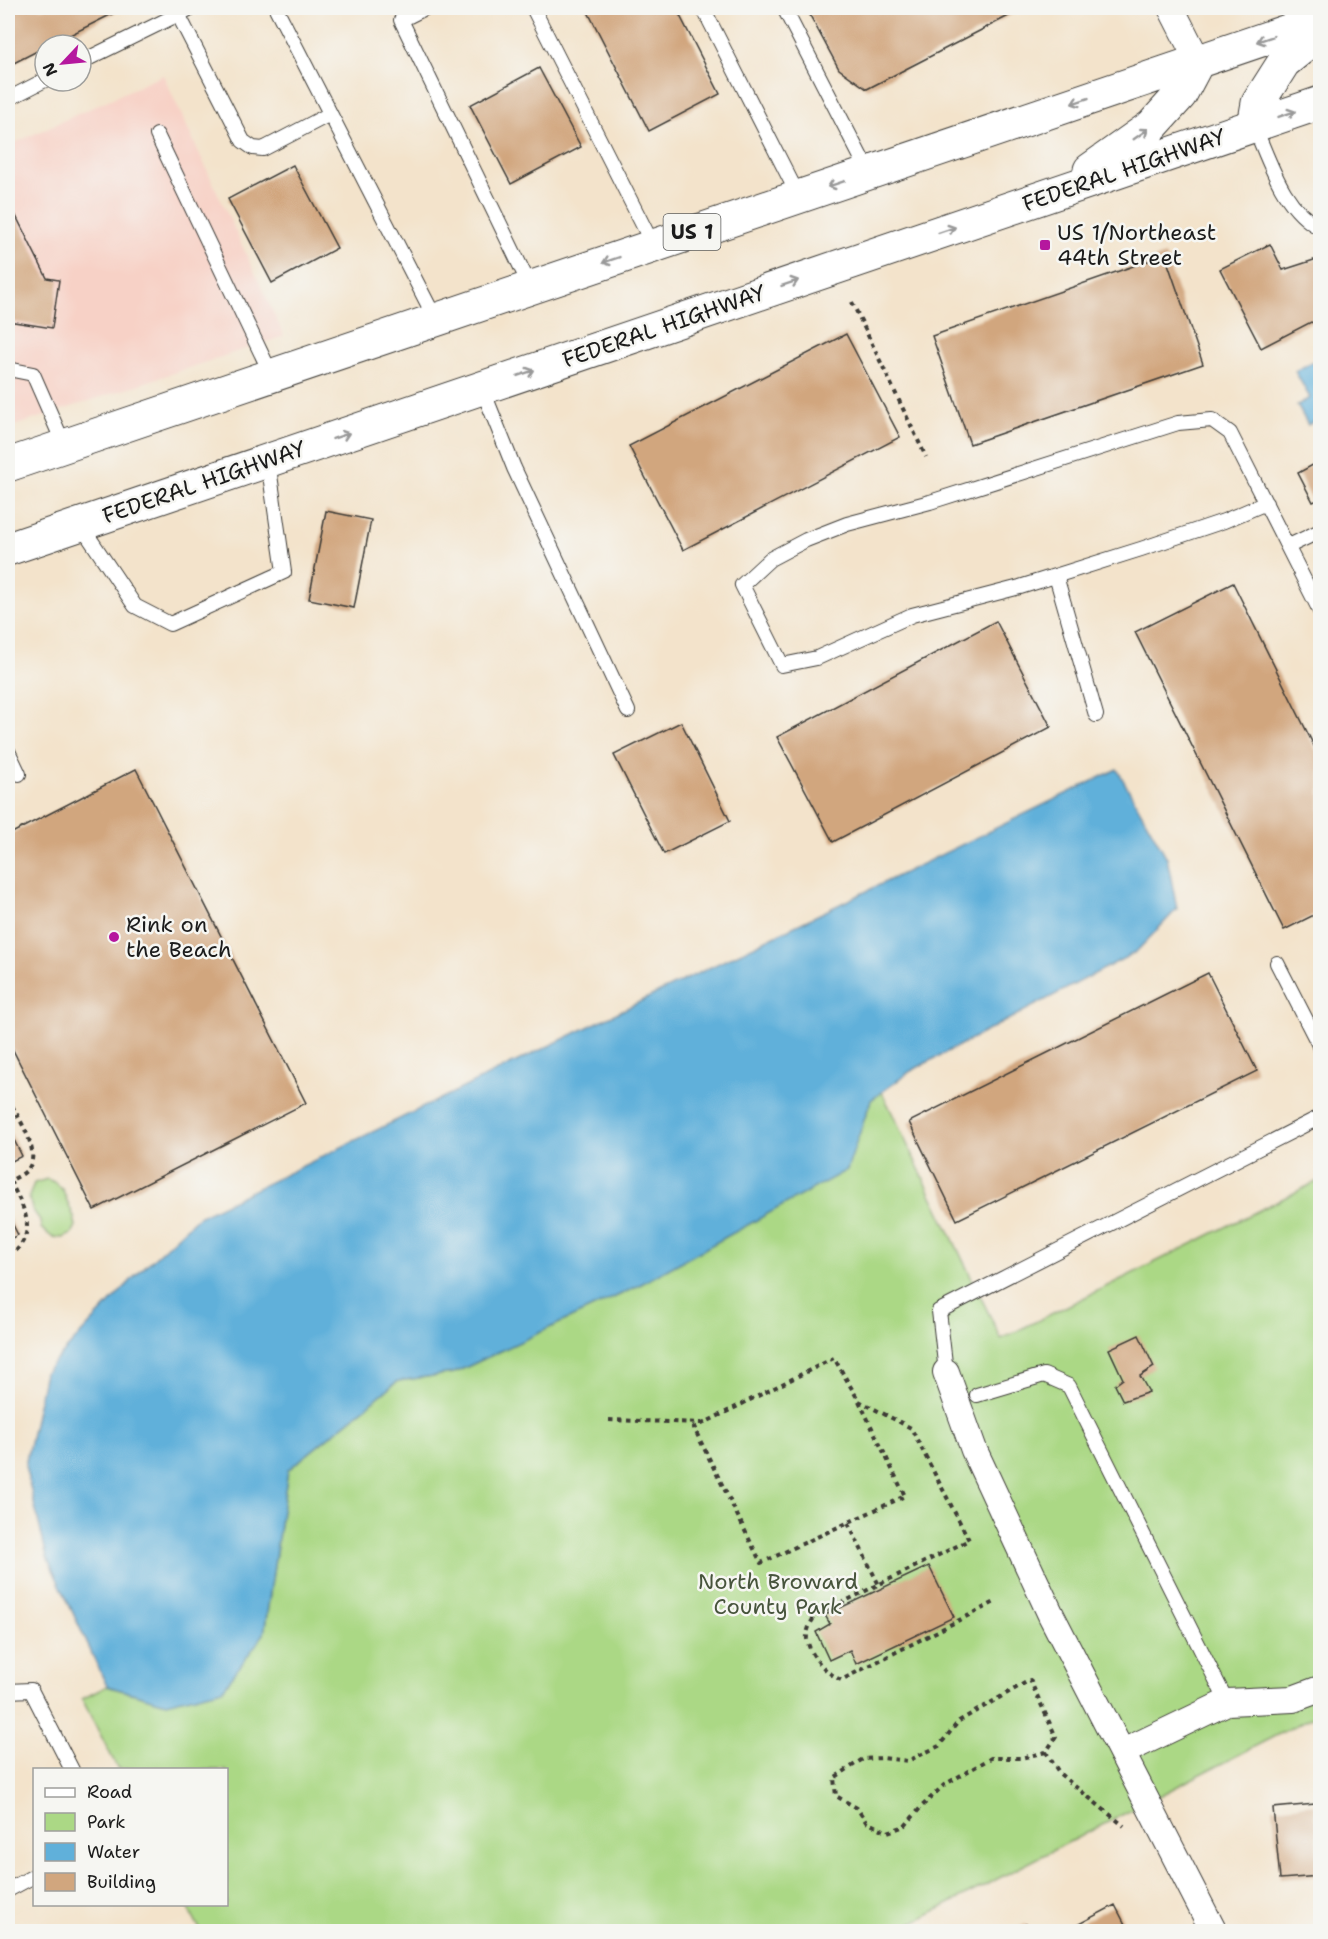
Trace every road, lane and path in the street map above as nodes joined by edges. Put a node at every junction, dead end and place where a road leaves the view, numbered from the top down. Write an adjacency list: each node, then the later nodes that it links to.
1 (276, 8): 15 (lane)
2 (424, 8): 23 (lane)
3 (533, 8): 22 (lane)
4 (703, 8): 20 (lane)
5 (784, 8): 18 (lane)
6 (1171, 8): 11 (street)
7 (184, 11): 10 (lane); 15 (lane)
8 (1320, 20): 11 (main road, US 1, one-way to 11)
9 (1320, 33): 16 (main road)
10 (93, 56)
11 (1198, 61): 18 (main road, US 1, one-way to 18); 19 (main road, one-way to 11)
12 (33, 86): 13 (lane)
13 (8, 99)
14 (1320, 103): 16 (main road, FEDERAL HIGHWAY, one-way to 14)
15 (330, 114): 25 (lane)
16 (1254, 126): 19 (main road, FEDERAL HIGHWAY); 21 (lane)
17 (157, 135): 27 (lane)
18 (869, 173): 20 (main road, US 1, one-way to 20)
19 (1059, 192): 28 (main road, FEDERAL HIGHWAY, one-way to 19)
20 (799, 197): 22 (main road, US 1)
21 (1320, 228)
22 (653, 245): 23 (main road, US 1, one-way to 23)
23 (531, 288): 25 (main road, US 1)
24 (852, 302): 30 (path)
25 (436, 320): 27 (main road, US 1)
26 (8, 369): 29 (lane)
27 (272, 375): 29 (main road, US 1)
28 (482, 388): 31 (main road, FEDERAL HIGHWAY, one-way to 28); 41 (lane)
29 (65, 447): 32 (main road, US 1)
30 (926, 457)
31 (268, 461): 34 (main road, FEDERAL HIGHWAY); 34 (lane)
32 (9, 465)
33 (1266, 503): 36 (lane); 38 (lane); 38 (lane)
34 (80, 525): 37 (main road, FEDERAL HIGHWAY)
35 (1320, 531): 36 (lane)
36 (1289, 546): 39 (lane)
37 (8, 549)
38 (1056, 576): 42 (lane)
39 (1317, 593): 40 (lane)
40 (1320, 611)
41 (628, 711)
42 (1096, 715)
43 (8, 751): 44 (lane)
44 (19, 774)
45 (1277, 963): 46 (lane)
46 (1320, 1047)
47 (8, 1098): 49 (path)
48 (1320, 1116): 50 (lane)
49 (8, 1258)
50 (949, 1380): 51 (street); 62 (street)
51 (977, 1395): 60 (lane)
52 (859, 1401): 54 (path); 55 (path); 56 (path)
53 (609, 1420): 54 (path)
54 (703, 1424): 55 (path)
55 (848, 1523): 56 (path)
56 (879, 1584): 57 (path)
57 (997, 1601)
58 (1320, 1689): 60 (street)
59 (8, 1691): 63 (lane)
60 (1227, 1702): 62 (street)
61 (1046, 1752): 61 (path); 64 (path)
62 (1123, 1752): 67 (street)
63 (71, 1768)
64 (1127, 1828)
65 (33, 1877): 66 (lane)
66 (8, 1890)
67 (1214, 1932)

